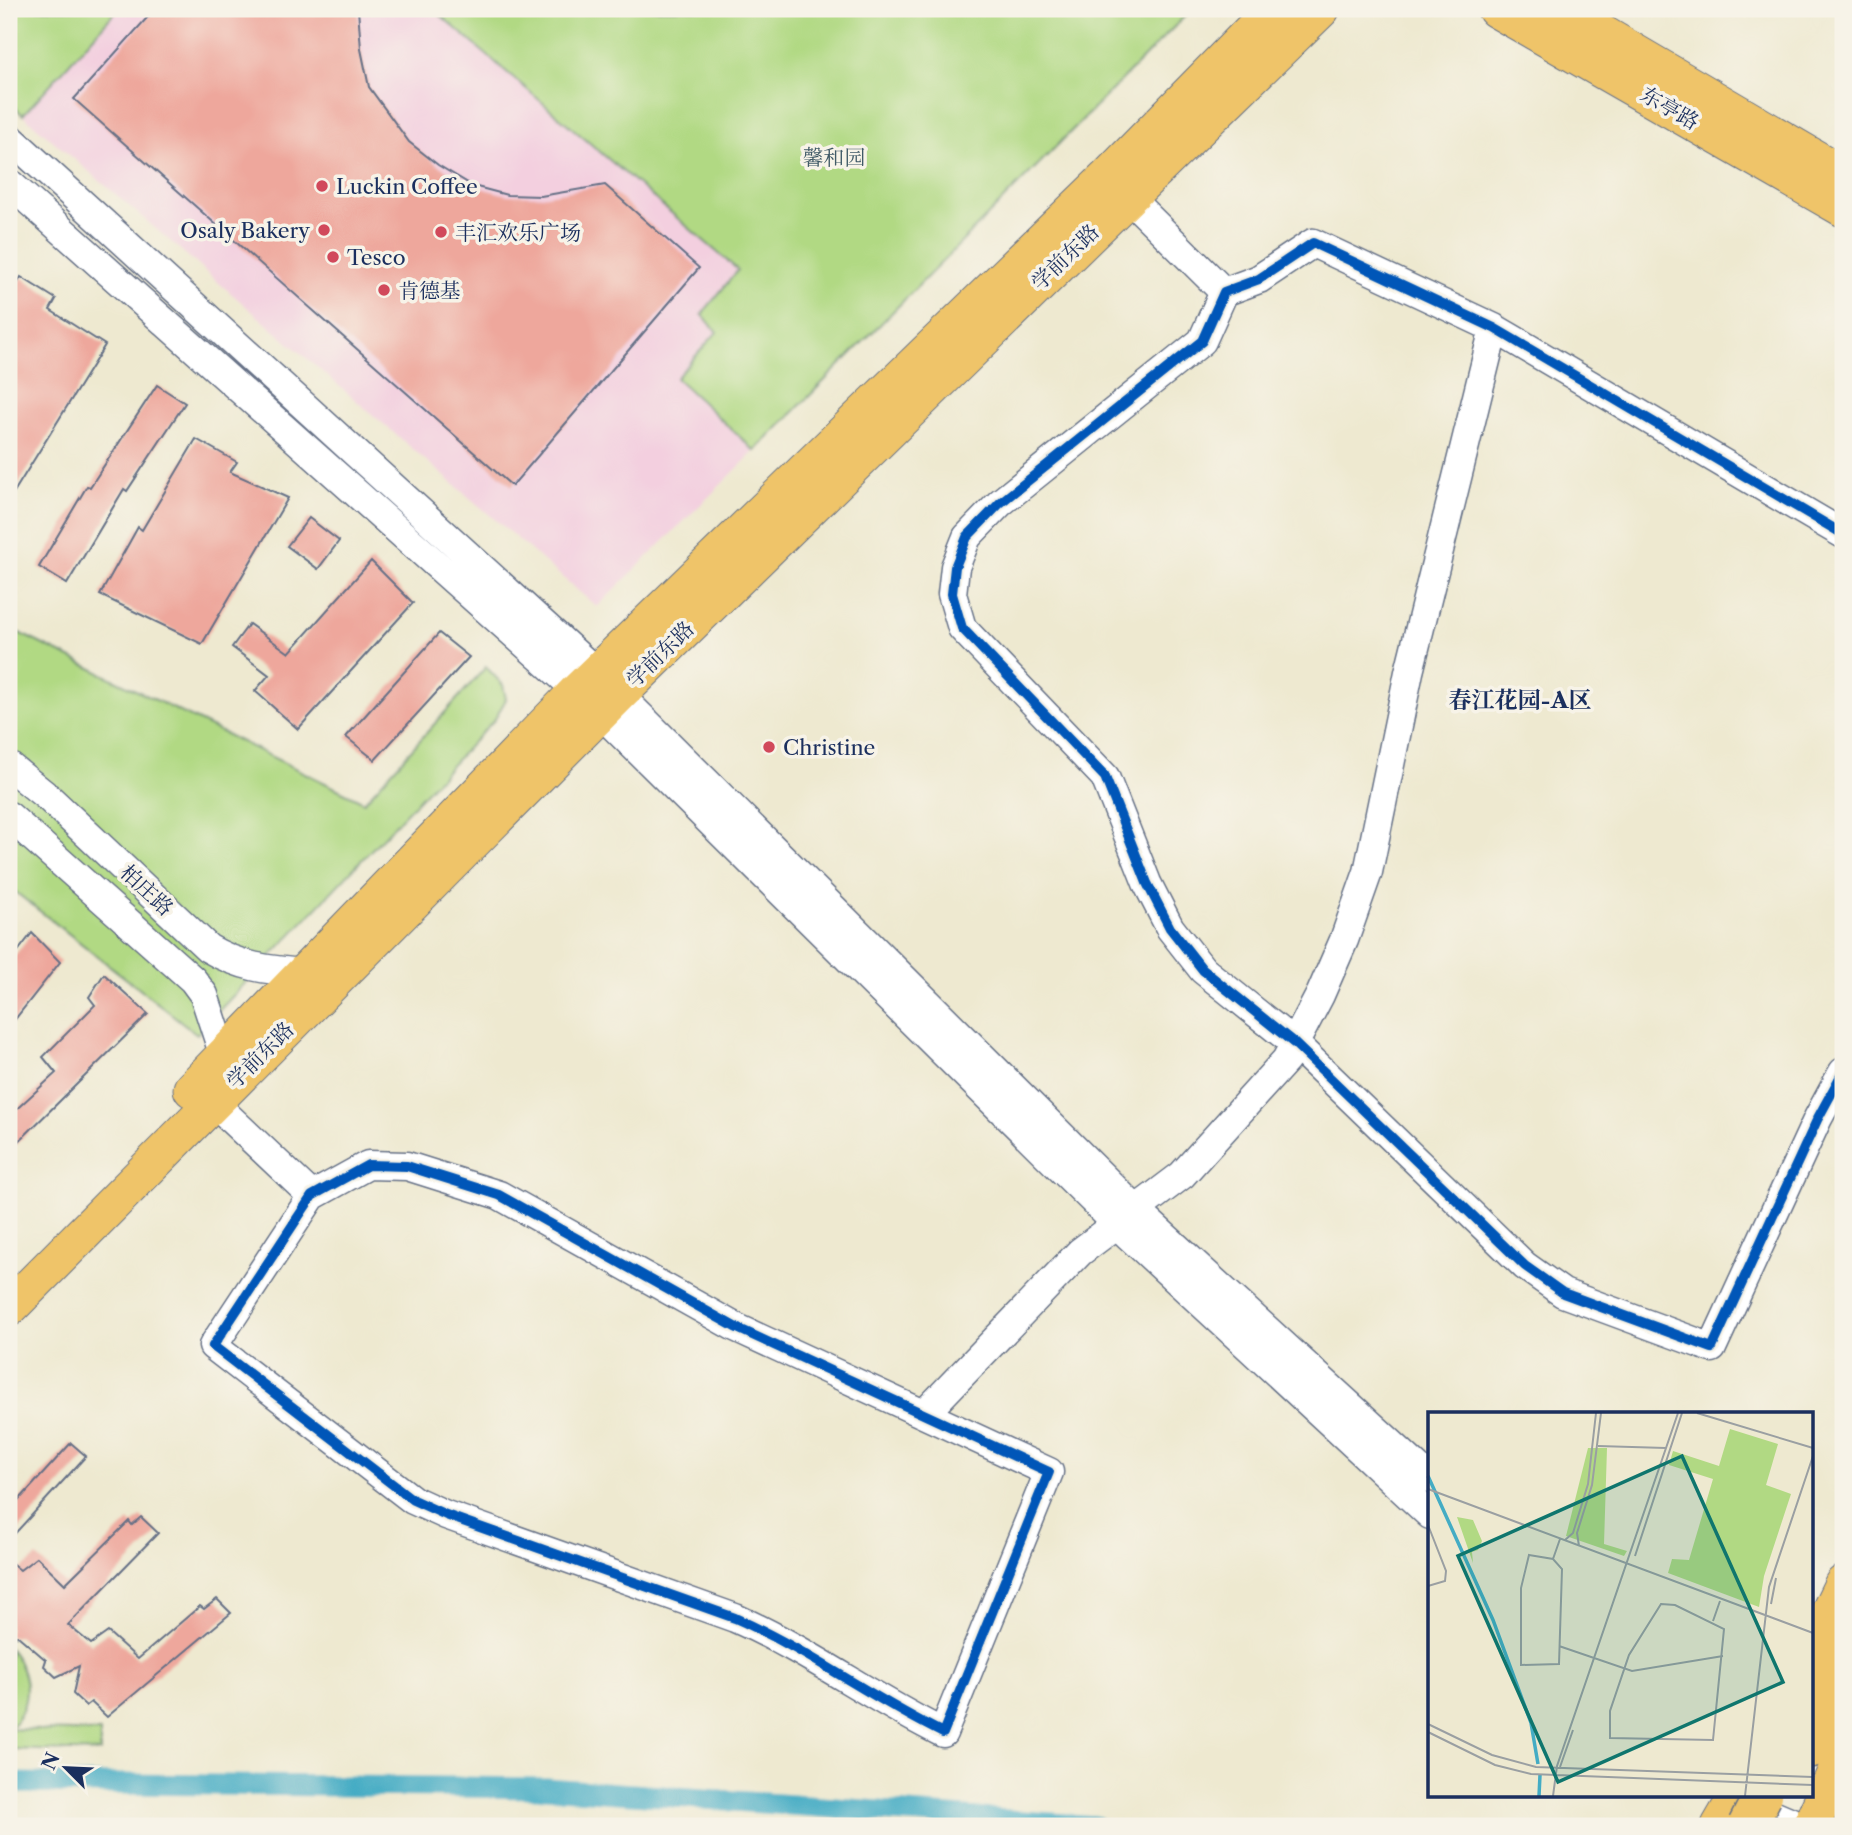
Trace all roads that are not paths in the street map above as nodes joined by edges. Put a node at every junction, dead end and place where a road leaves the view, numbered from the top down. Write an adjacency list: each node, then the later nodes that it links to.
1 (1273, 9): 8 (main road, 学前东路)
2 (1321, 9): 8 (main road, 学前东路)
3 (1496, 9): 9 (main road, 东亭路)
4 (1560, 9): 6 (main road, 东亭路)
5 (9, 137): 13 (street)
6 (1843, 175)
7 (9, 183): 13 (street)
8 (1118, 186): 10 (street); 13 (main road, 学前东路)
9 (1843, 208)
10 (1224, 292): 11 (street); 17 (street)
11 (1494, 328): 12 (street); 17 (street)
12 (1843, 534)
13 (599, 693): 16 (main road, 学前东路); 20 (main road, 学前东路); 22 (street)
14 (9, 766): 16 (street, 柏庄路)
15 (9, 817): 18 (street, 柏庄路)
16 (304, 973): 18 (main road, 学前东路)
17 (1294, 1043): 19 (street); 22 (street)
18 (224, 1056): 20 (main road, 学前东路)
19 (1843, 1072)
20 (204, 1094): 21 (street); 23 (main road, 学前东路); 24 (main road, 学前东路)
21 (312, 1196): 25 (street); 25 (street)
22 (1127, 1217): 25 (street); 26 (street); 27 (street)
23 (9, 1274)
24 (9, 1308)
25 (924, 1415)
26 (1428, 1477)
27 (1428, 1513)
28 (1843, 1584): 30 (main road)
29 (1843, 1629): 32 (highway)
30 (1814, 1644)
31 (1843, 1683): 33 (highway)
32 (1814, 1690)
33 (1814, 1744)
34 (1843, 1756): 40 (main road)
35 (1775, 1797): 39 (street)
36 (1788, 1797): 38 (highway)
37 (1739, 1806): 39 (street)
38 (1774, 1826)
39 (1803, 1826)
40 (1811, 1826)

